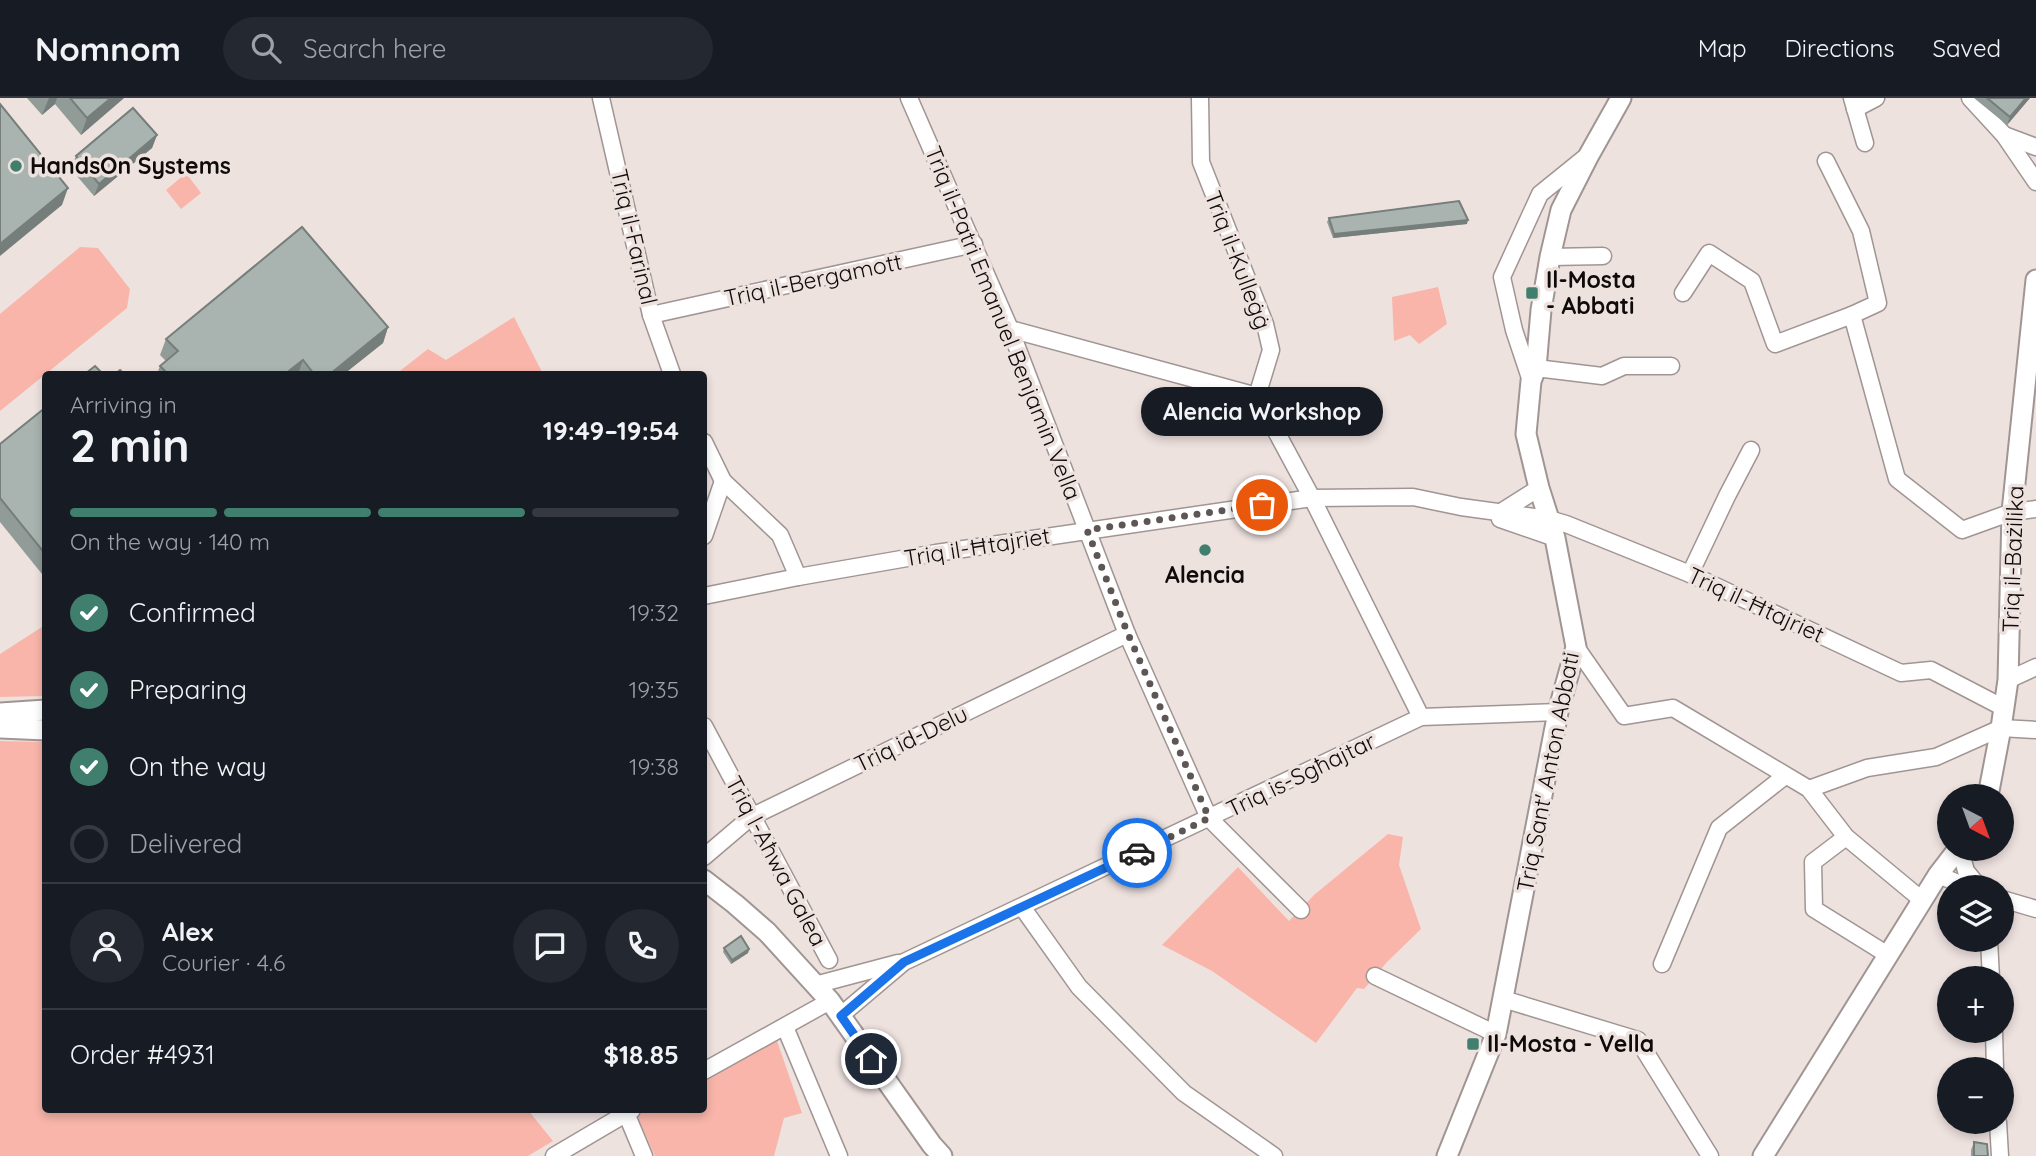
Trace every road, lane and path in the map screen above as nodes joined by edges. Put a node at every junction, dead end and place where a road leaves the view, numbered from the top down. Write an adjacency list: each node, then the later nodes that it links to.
1 (601, 98): 20 (street, Triq il-Farinal)
2 (909, 98): 14 (street, Triq il-Patri Emanuel Benjamin Vella)
3 (1200, 98): 25 (street, Triq il-Kulleġġ)
4 (1621, 98): 11 (street, Triq Sant' Anton Abbati)
5 (1876, 98): 7 (street)
6 (1970, 98): 8 (street)
7 (1854, 103): 9 (street)
8 (2004, 135): 10 (street); 13 (street)
9 (1865, 143)
10 (2036, 147)
11 (1589, 155): 16 (street, Triq Sant' Anton Abbati); 24 (street, Triq Sant' Anton Abbati)
12 (1826, 161): 19 (street)
13 (2036, 182)
14 (974, 244): 20 (street, Triq il-Bergamott); 21 (street, Triq il-Patri Emanuel Benjamin Vella)
15 (1603, 256): 16 (street)
16 (1550, 257): 24 (street, Triq Sant' Anton Abbati)
17 (2036, 280): 34 (street, Triq il-Bażilika)
18 (1683, 293): 19 (street)
19 (1852, 314): 34 (street)
20 (651, 315): 23 (street, Triq il-Farinal)
21 (1010, 329): 25 (street); 37 (street, Triq il-Patri Emanuel Benjamin Vella)
22 (1671, 366): 24 (street)
23 (671, 371)
24 (1533, 375): 29 (street, Triq Sant' Anton Abbati)
25 (1257, 396): 30 (street)
26 (707, 448): 28 (street)
27 (1751, 450): 38 (street)
28 (723, 481): 35 (street); 39 (street)
29 (1539, 488): 33 (street); 36 (street, Triq Sant' Anton Abbati)
30 (1312, 498): 31 (street, Triq il-Ħtajriet); 37 (street, Triq il-Ħtajriet); 49 (street)
31 (1461, 507): 33 (street, Triq il-Ħtajriet); 36 (street, Triq il-Ħtajriet)
32 (2036, 509): 34 (street)
33 (1501, 512): 36 (street, Triq il-Ħtajriet)
34 (2012, 512): 44 (street, Triq il-Bażilika)
35 (707, 528)
36 (1552, 528): 38 (street, Triq il-Ħtajriet); 42 (street, Triq Sant' Anton Abbati)
37 (1087, 530): 39 (street, Triq il-Ħtajriet); 41 (street, Triq il-Patri Emanuel Benjamin Vella)
38 (1690, 574): 45 (street, Triq il-Ħtajriet)
39 (798, 576): 40 (street, Triq il-Ħtajriet)
40 (707, 595)
41 (1128, 634): 58 (street, Triq id-Delu); 59 (street, Triq il-Patri Emanuel Benjamin Vella)
42 (1576, 647): 47 (street, Triq Sant' Anton Abbati); 55 (street)
43 (2036, 667): 44 (street)
44 (2008, 680): 45 (street, Triq il-Bażilika)
45 (2004, 708): 51 (street, Triq il-Bażilika)
46 (42, 710): 48 (street)
47 (1558, 712): 49 (street, Triq is-Sgħajtar); 76 (street, Triq Sant' Anton Abbati)
48 (0, 713)
49 (1421, 717): 59 (street, Triq is-Sgħajtar)
50 (0, 728): 52 (street)
51 (2001, 728): 53 (street); 56 (street, Triq il-Bażilika); 57 (street)
52 (42, 730)
53 (2036, 730)
54 (707, 732): 58 (street, Triq l-Aħwa Galea)
55 (1785, 776): 57 (street); 73 (street)
56 (1990, 784)
57 (1809, 789): 60 (street)
58 (751, 817): 61 (street, Triq id-Delu); 71 (street, Triq l-Aħwa Galea)
59 (1209, 818): 67 (street, Triq is-Sgħajtar); 68 (street)
60 (1846, 837): 65 (street); 70 (street)
61 (707, 854)
62 (1949, 861): 63 (street)
63 (1938, 874): 65 (street)
64 (707, 882): 75 (street)
65 (1922, 900): 70 (street)
66 (2014, 903): 69 (street)
67 (1023, 907): 72 (street, Triq is-Sgħajtar); 88 (street)
68 (1301, 909)
69 (2036, 909)
70 (1888, 955): 91 (street)
71 (829, 960)
72 (904, 962): 75 (street); 77 (street, Triq is-Sgħajtar)
73 (1662, 964)
74 (1375, 976): 79 (street)
75 (815, 985): 77 (street)
76 (1503, 999): 79 (street, Triq Sant' Anton Abbati); 90 (street)
77 (835, 1009): 78 (street, Triq is-Sgħajtar); 87 (street)
78 (785, 1027): 80 (street, Triq is-Sgħajtar); 86 (street)
79 (1496, 1034): 89 (street, Triq Sant' Anton Abbati)
80 (707, 1069)
81 (626, 1113): 84 (street)
82 (630, 1113): 85 (street)
83 (1999, 1134): 92 (street)
84 (554, 1156)
85 (643, 1156)
86 (839, 1156)
87 (942, 1156)
88 (1274, 1156)
89 (1447, 1156)
90 (1710, 1156)
91 (1763, 1156)
92 (2000, 1156)

